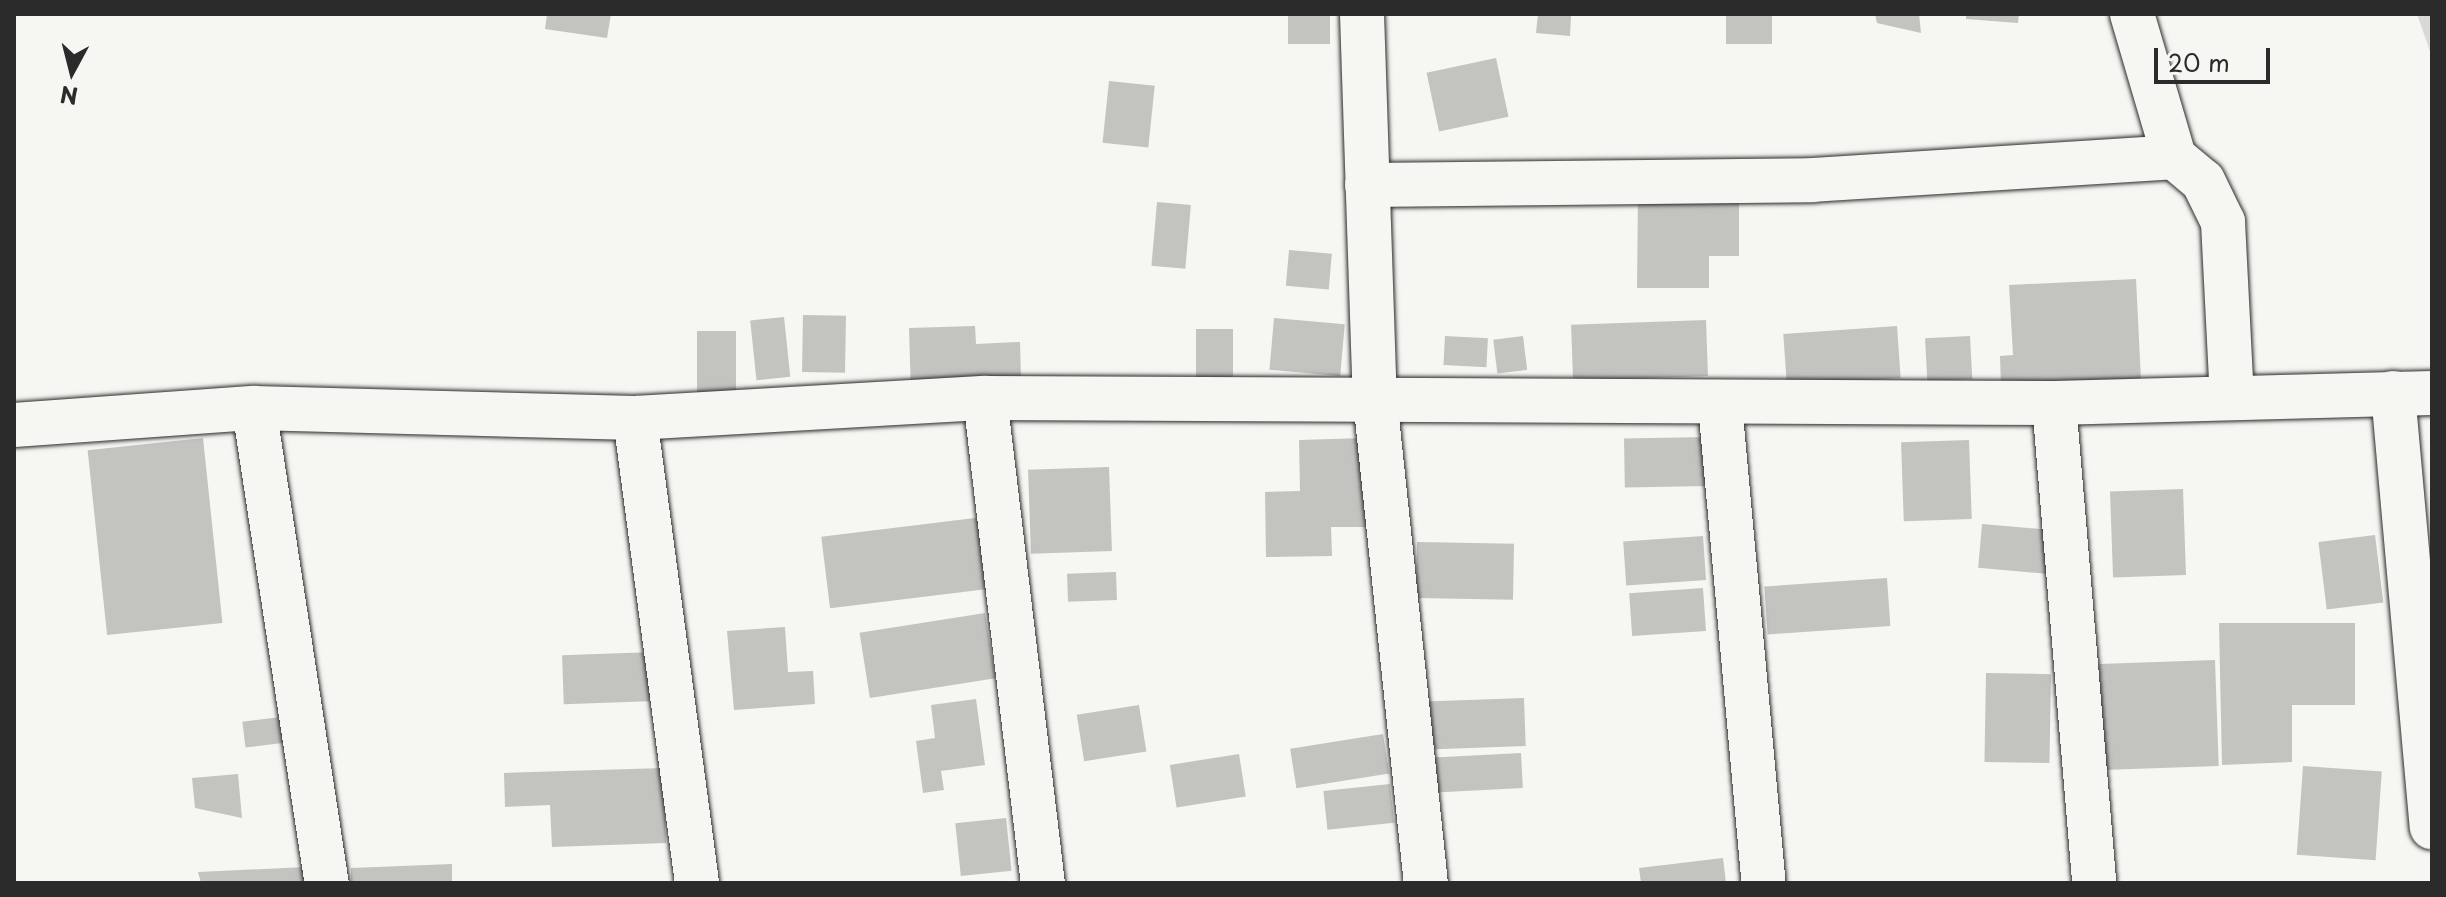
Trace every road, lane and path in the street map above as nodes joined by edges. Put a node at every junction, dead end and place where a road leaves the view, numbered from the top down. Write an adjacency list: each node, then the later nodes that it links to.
1 (1362, 14): 4 (street)
2 (2132, 14): 3 (street)
3 (2174, 157): 4 (street); 7 (street)
4 (1367, 185): 8 (street)
5 (2412, 393): 7 (street); 14 (street)
6 (985, 398): 8 (street); 12 (street); 17 (street)
7 (2232, 398): 9 (street)
8 (1375, 399): 10 (street); 18 (street)
9 (2054, 403): 10 (street); 20 (street)
10 (1720, 404): 19 (street)
11 (254, 408): 12 (street); 13 (street); 15 (street)
12 (635, 418): 16 (street)
13 (14, 425)
14 (2432, 827)
15 (327, 883)
16 (697, 883)
17 (1043, 883)
18 (1426, 883)
19 (1764, 883)
20 (2094, 883)

